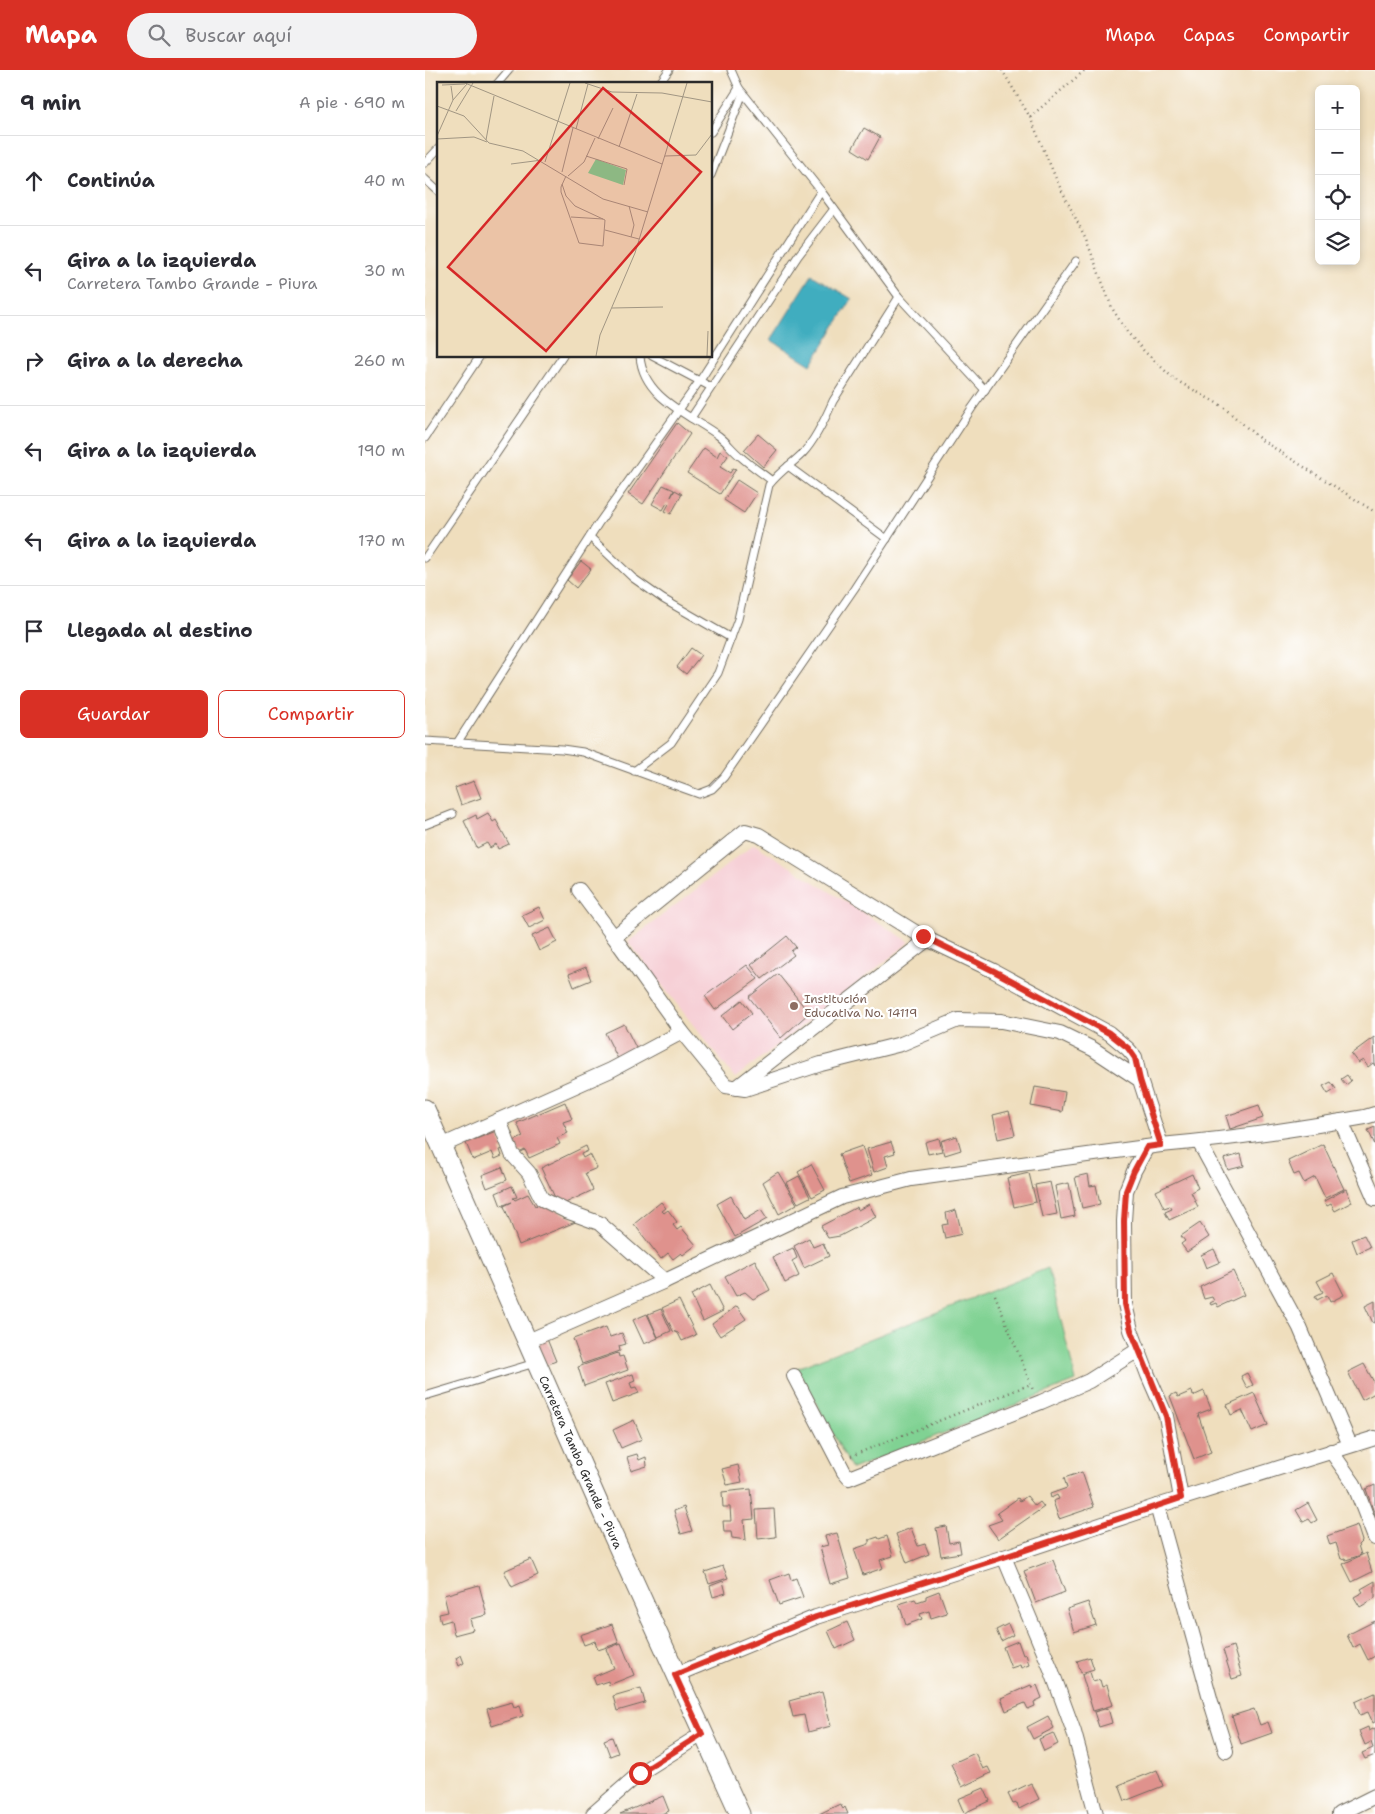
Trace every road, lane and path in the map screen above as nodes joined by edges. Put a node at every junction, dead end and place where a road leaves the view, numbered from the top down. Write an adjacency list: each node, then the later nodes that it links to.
1 (509, 70): 6 (lane)
2 (669, 70): 7 (lane)
3 (731, 70): 8 (lane)
4 (1002, 70): 9 (path)
5 (1085, 70): 9 (path)
6 (499, 82)
7 (660, 82)
8 (741, 91): 10 (lane); 13 (lane); 16 (lane)
9 (1030, 116): 32 (path)
10 (713, 129)
11 (437, 150): 12 (lane)
12 (425, 163)
13 (713, 169)
14 (425, 179): 15 (lane)
15 (437, 190)
16 (821, 191): 17 (lane); 24 (lane)
17 (834, 208): 19 (lane); 25 (lane)
18 (1076, 261): 26 (lane)
19 (899, 297): 26 (lane); 30 (lane)
20 (479, 358): 29 (lane)
21 (562, 358): 35 (lane)
22 (640, 358): 27 (lane)
23 (655, 358): 24 (lane)
24 (699, 381): 25 (lane); 27 (lane)
25 (711, 387): 28 (lane)
26 (985, 390): 34 (lane)
27 (678, 410): 28 (lane); 33 (lane)
28 (691, 418): 31 (lane)
29 (425, 438)
30 (787, 466): 31 (lane); 34 (lane)
31 (772, 481): 36 (lane)
32 (1375, 512)
33 (590, 537): 36 (lane); 38 (lane)
34 (887, 539): 39 (lane)
35 (425, 558)
36 (731, 638): 39 (lane)
37 (425, 741): 38 (lane)
38 (457, 743): 39 (lane)
39 (634, 771)
40 (453, 814): 41 (lane)
41 (425, 825)
42 (579, 890): 43 (street)
43 (614, 937): 44 (street); 45 (street)
44 (928, 939): 46 (street); 47 (street)
45 (682, 1032): 47 (street); 51 (street)
46 (1140, 1080): 47 (street); 55 (street)
47 (736, 1088)
48 (1375, 1106): 50 (street)
49 (425, 1109): 54 (main road, Carretera Tambo Grande - Piura)
50 (1370, 1116): 52 (street)
51 (499, 1120): 54 (street); 57 (street)
52 (1341, 1121): 53 (street); 56 (street)
53 (1199, 1142): 55 (street); 67 (street)
54 (441, 1146): 59 (main road, Carretera Tambo Grande - Piura)
55 (1154, 1146): 57 (street); 60 (street)
56 (1375, 1199)
57 (665, 1281): 59 (street)
58 (995, 1295): 63 (path)
59 (528, 1341): 61 (main road, Carretera Tambo Grande - Piura)
60 (1138, 1350): 65 (street); 70 (street)
61 (537, 1363): 64 (lane); 74 (main road, Carretera Tambo Grande - Piura)
62 (794, 1376): 65 (street)
63 (1031, 1384): 65 (path); 69 (path)
64 (425, 1396)
65 (1038, 1403)
66 (1375, 1438): 67 (street)
67 (1350, 1445): 68 (street)
68 (1331, 1451): 70 (street); 72 (street)
69 (849, 1457)
70 (1181, 1498): 71 (street)
71 (1157, 1506): 73 (street); 76 (street)
72 (1375, 1538)
73 (1004, 1557): 74 (street); 80 (street)
74 (675, 1675): 75 (main road, Carretera Tambo Grande - Piura)
75 (702, 1734): 78 (street); 79 (main road, Carretera Tambo Grande - Piura)
76 (1226, 1751)
77 (1375, 1796): 81 (street)
78 (593, 1814)
79 (740, 1814)
80 (1097, 1814)
81 (1339, 1814)

